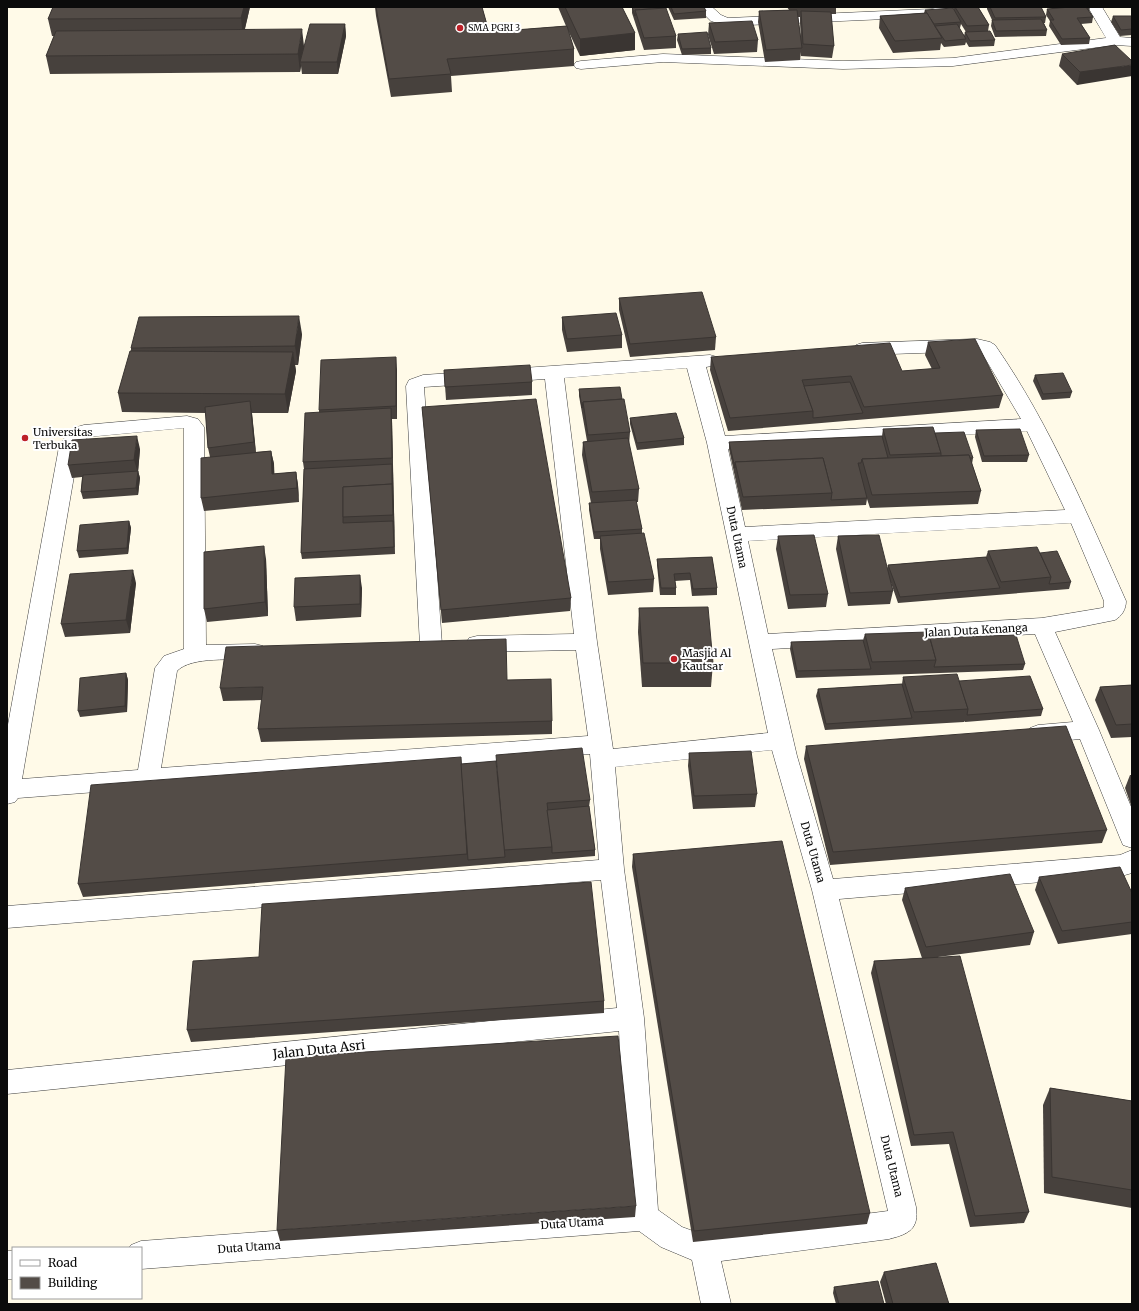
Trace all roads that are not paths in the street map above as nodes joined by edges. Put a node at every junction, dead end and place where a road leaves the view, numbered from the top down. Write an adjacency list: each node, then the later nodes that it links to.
1 (704, 7): 2 (street)
2 (960, 7)
3 (1096, 7): 4 (street)
4 (1114, 41): 5 (street); 6 (street)
5 (1132, 42)
6 (581, 65)
7 (841, 350): 11 (street)
8 (725, 359): 9 (street)
9 (695, 362): 10 (street); 12 (street, Duta Utama)
10 (554, 374): 16 (street); 18 (street)
11 (1034, 424): 12 (street); 13 (street)
12 (717, 443): 14 (street, Duta Utama)
13 (1078, 516): 14 (street); 15 (street, Jalan Duta Kenanga)
14 (736, 535): 17 (street, Duta Utama)
15 (1042, 626): 17 (street, Jalan Duta Kenanga); 22 (street)
16 (586, 642): 18 (street); 25 (street)
17 (759, 642): 24 (street, Duta Utama)
18 (431, 645): 19 (street)
19 (408, 646)
20 (274, 651): 21 (street)
21 (195, 654): 26 (street); 27 (street)
22 (1088, 730): 23 (street); 28 (street)
23 (1017, 736)
24 (792, 750): 25 (street); 31 (street, Duta Utama)
25 (602, 751): 26 (street); 30 (street)
26 (148, 778): 27 (street)
27 (8, 792)
28 (1132, 838)
29 (1132, 860): 31 (street)
30 (612, 869): 32 (street); 33 (street)
31 (824, 890): 36 (street, Duta Utama)
32 (7, 917)
33 (631, 1018): 34 (street, Jalan Duta Asri); 35 (street)
34 (7, 1082)
35 (644, 1217): 36 (street, Duta Utama); 37 (street, Duta Utama)
36 (704, 1249): 38 (street)
37 (142, 1255)
38 (716, 1304)

